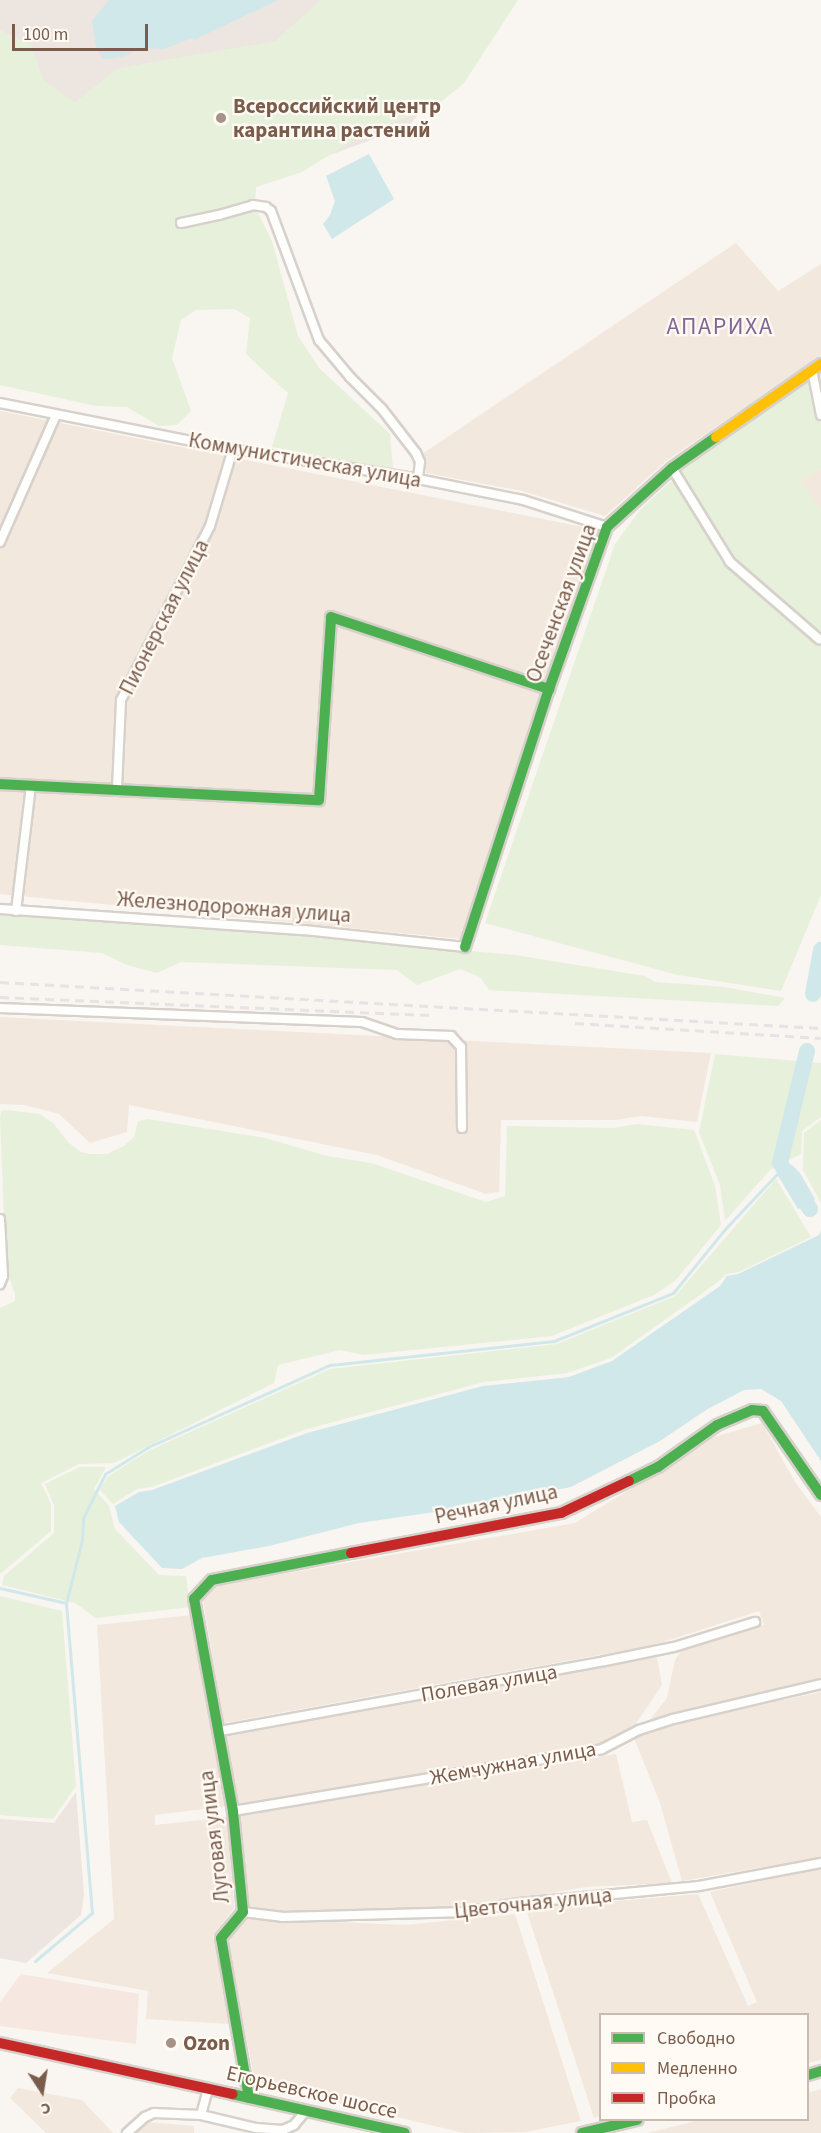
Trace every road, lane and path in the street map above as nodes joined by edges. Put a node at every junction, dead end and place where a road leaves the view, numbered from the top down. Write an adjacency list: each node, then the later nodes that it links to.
1 (181, 223): 8 (street)
2 (817, 367): 5 (street); 7 (street, Осеченская улица)
3 (0, 403): 4 (street, Коммунистическая улица)
4 (56, 415): 6 (street, Коммунистическая улица); 10 (street)
5 (821, 415)
6 (233, 449): 8 (street, Коммунистическая улица); 15 (street, Пионерская улица)
7 (672, 468): 9 (street, Осеченская улица); 11 (street)
8 (418, 479): 9 (street, Коммунистическая улица)
9 (607, 527): 12 (street, Осеченская улица)
10 (0, 542)
11 (819, 639)
12 (549, 688): 15 (street); 18 (street, Осеченская улица)
13 (0, 784): 14 (street)
14 (31, 785): 15 (street); 17 (street)
15 (117, 789)
16 (0, 909): 17 (street, Железнодорожная улица)
17 (16, 911): 18 (street, Железнодорожная улица)
18 (465, 947)
19 (0, 1008): 20 (street)
20 (462, 1128)
21 (0, 1219): 22 (street)
22 (0, 1284)
23 (821, 1495): 24 (street, Речная улица)
24 (194, 1599): 27 (street, Луговая улица)
25 (755, 1622): 27 (street, Полевая улица)
26 (821, 1684): 28 (street, Жемчужная улица)
27 (220, 1731): 28 (street, Луговая улица)
28 (233, 1811): 30 (street, Луговая улица)
29 (821, 1863): 30 (street, Цветочная улица)
30 (243, 1911): 33 (street, Луговая улица)
31 (0, 2043): 32 (street, Егорьевское шоссе)
32 (208, 2089): 33 (street, Егорьевское шоссе); 35 (street)
33 (249, 2098): 34 (street, Егорьевское шоссе)
34 (305, 2112): 35 (street); 38 (street, Егорьевское шоссе)
35 (201, 2115): 37 (street)
36 (633, 2121): 39 (street)
37 (128, 2133)
38 (405, 2133)
39 (582, 2133)

